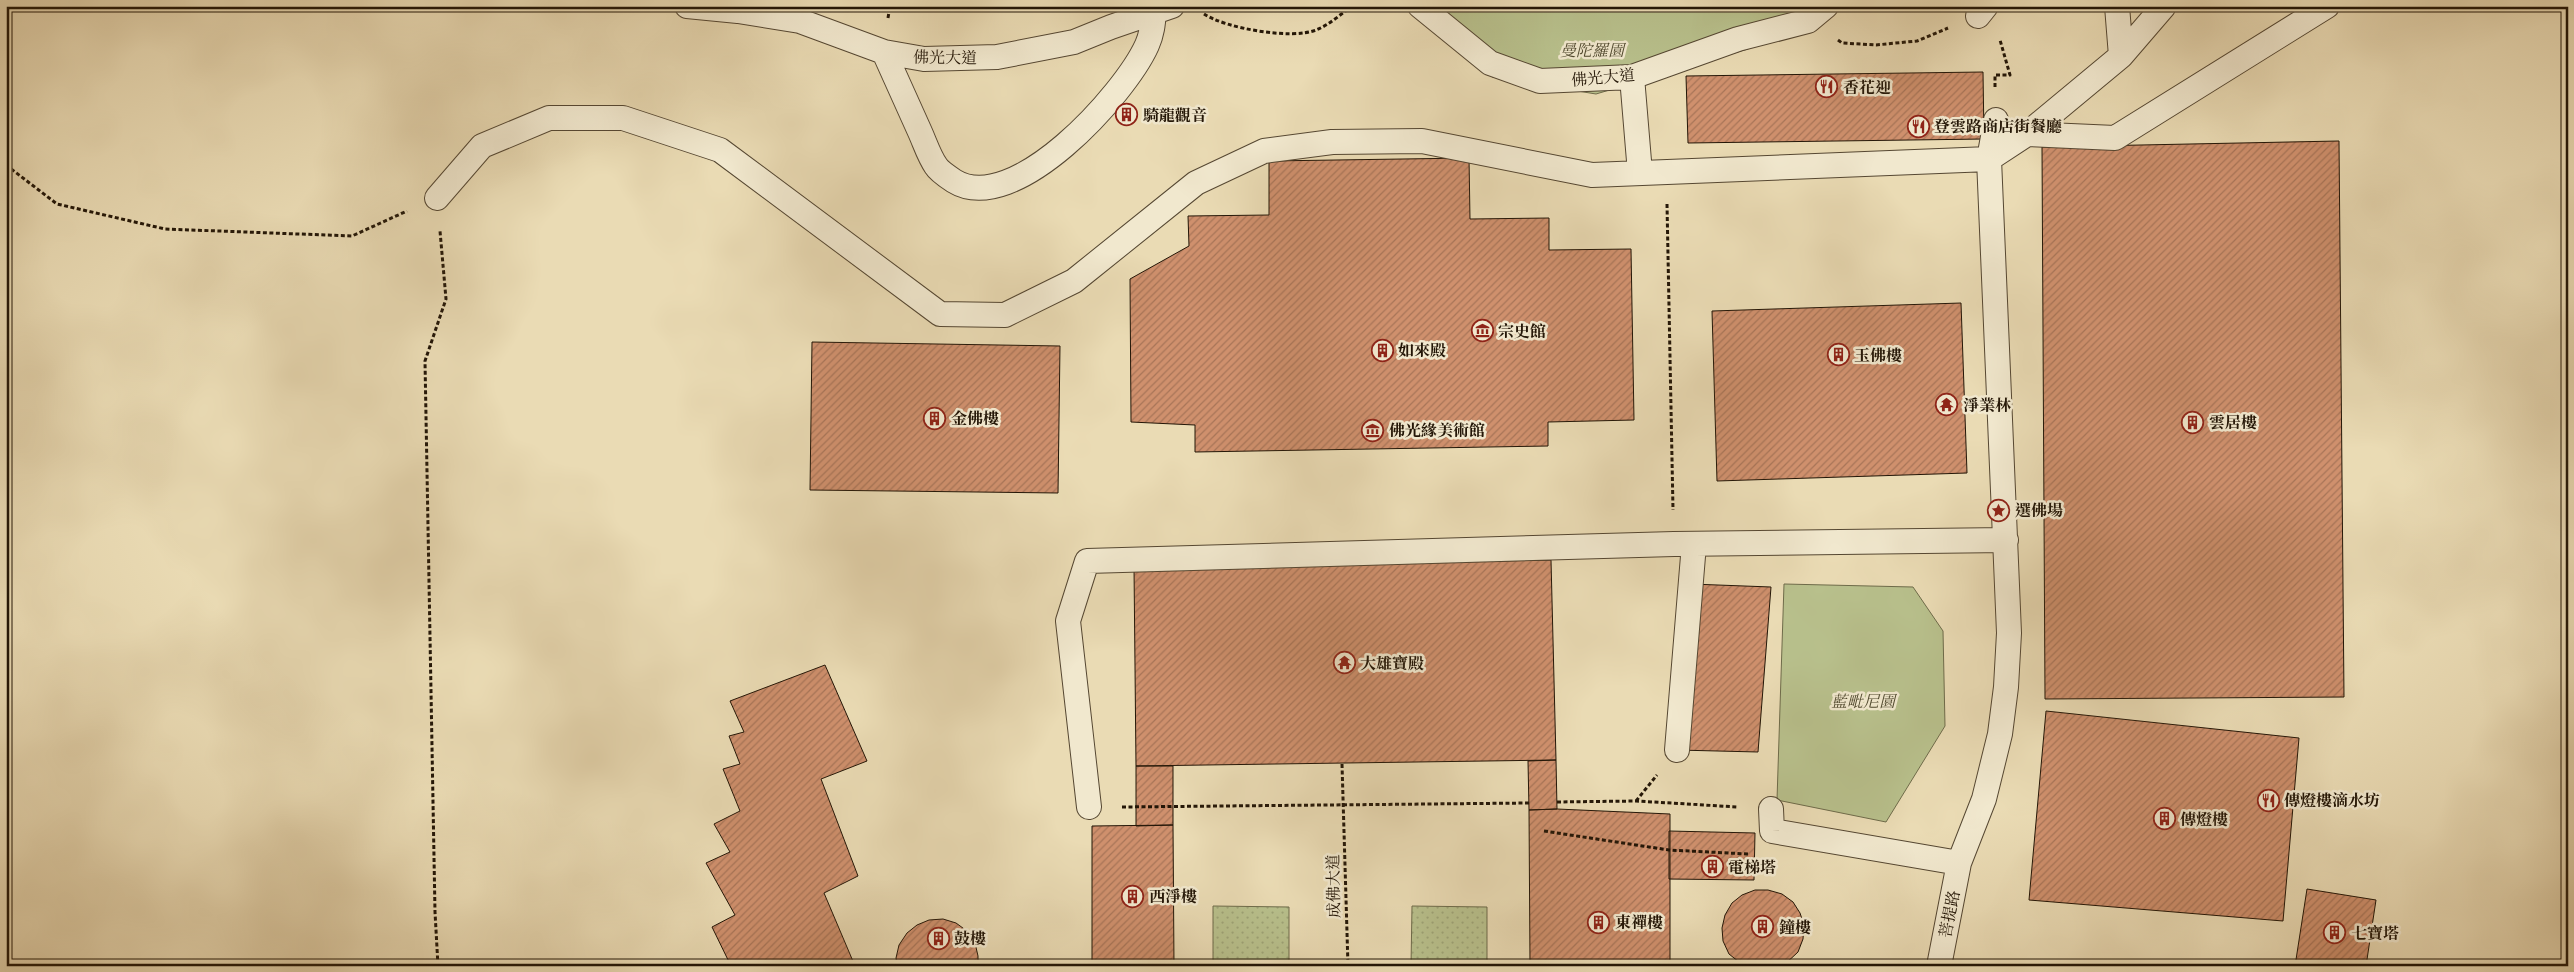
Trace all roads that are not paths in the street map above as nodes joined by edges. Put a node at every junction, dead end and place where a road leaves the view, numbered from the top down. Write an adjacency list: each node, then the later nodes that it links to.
1 (687, 6): 8 (lane, 佛光大道)
2 (1420, 6): 10 (lane, 佛光大道)
3 (2117, 6): 9 (lane)
4 (2164, 6): 9 (lane)
5 (2327, 6): 12 (lane)
6 (1163, 9): 8 (lane, 佛光大道); 8 (lane)
7 (1817, 14): 10 (lane, 佛光大道)
8 (884, 52)
9 (2121, 56): 12 (lane)
10 (1632, 77): 14 (lane)
11 (1996, 120): 13 (lane, 菩提路)
12 (2027, 134): 13 (lane)
13 (1989, 159): 14 (lane); 16 (lane, 菩提路)
14 (1640, 173): 15 (lane)
15 (437, 198)
16 (2006, 540): 17 (lane); 21 (lane, 菩提路)
17 (1684, 544): 18 (lane); 19 (lane)
18 (1677, 750)
19 (1089, 807)
20 (1771, 809): 21 (lane)
21 (1959, 863): 22 (lane, 菩提路)
22 (1939, 966)

